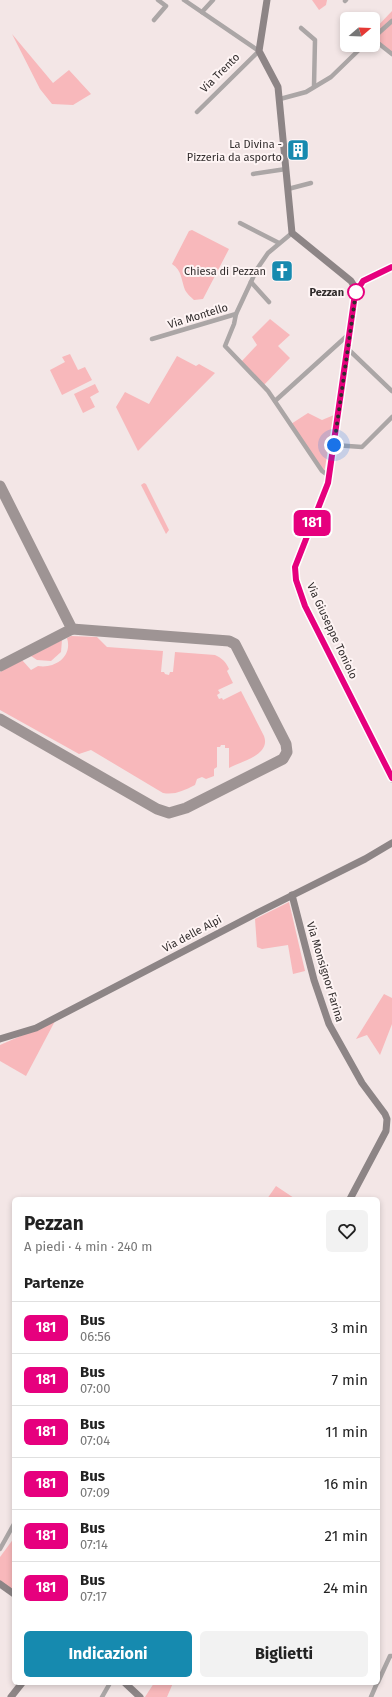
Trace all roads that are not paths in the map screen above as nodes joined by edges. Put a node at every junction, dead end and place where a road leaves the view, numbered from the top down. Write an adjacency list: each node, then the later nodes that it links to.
1 (158, 0): 6 (street)
2 (184, 0): 5 (street)
3 (213, 0): 5 (street)
4 (267, 0): 11 (street)
5 (202, 12): 11 (street)
6 (154, 20)
7 (392, 21): 9 (street)
8 (301, 28): 14 (street)
9 (380, 32)
10 (380, 44): 13 (street)
11 (259, 51): 15 (street); 16 (street, Via Trento)
12 (357, 52): 14 (street)
13 (392, 54)
14 (314, 86): 15 (street)
15 (280, 99): 17 (street)
16 (197, 112)
17 (286, 169): 18 (street); 20 (street)
18 (253, 174)
19 (311, 183): 20 (street)
20 (288, 189): 22 (street)
21 (240, 224): 23 (street)
22 (292, 233): 23 (street, Via Montello); 25 (street)
23 (279, 243): 26 (street, Via Montello)
24 (392, 267): 25 (street)
25 (361, 281): 29 (street, Via Giuseppe Toniolo)
26 (251, 282): 27 (street); 28 (street, Via Montello)
27 (269, 302)
28 (236, 314): 30 (street, Via Montello); 33 (street)
29 (349, 334): 31 (street, Via Giuseppe Toniolo); 33 (street)
30 (152, 339)
31 (348, 349): 32 (street); 35 (street, Via Giuseppe Toniolo)
32 (392, 391)
33 (275, 401): 36 (street)
34 (392, 417): 35 (street)
35 (334, 445): 36 (street, Via Giuseppe Toniolo)
36 (329, 476): 37 (street, Via Giuseppe Toniolo)
37 (392, 778)
38 (392, 843): 39 (street, Via delle Alpi)
39 (292, 895): 40 (street, Via delle Alpi); 41 (street, Via Monsignor Farina)
40 (0, 1040)
41 (351, 1197)
42 (12, 1528): 43 (street)
43 (0, 1549)
44 (0, 1584): 45 (street)
45 (12, 1593)
46 (392, 1656): 47 (street)
47 (380, 1678)
48 (20, 1685): 52 (street)
49 (109, 1685): 53 (street)
50 (127, 1685): 54 (street)
51 (377, 1685): 55 (street)
52 (11, 1697)
53 (102, 1697)
54 (140, 1697)
55 (371, 1697)

